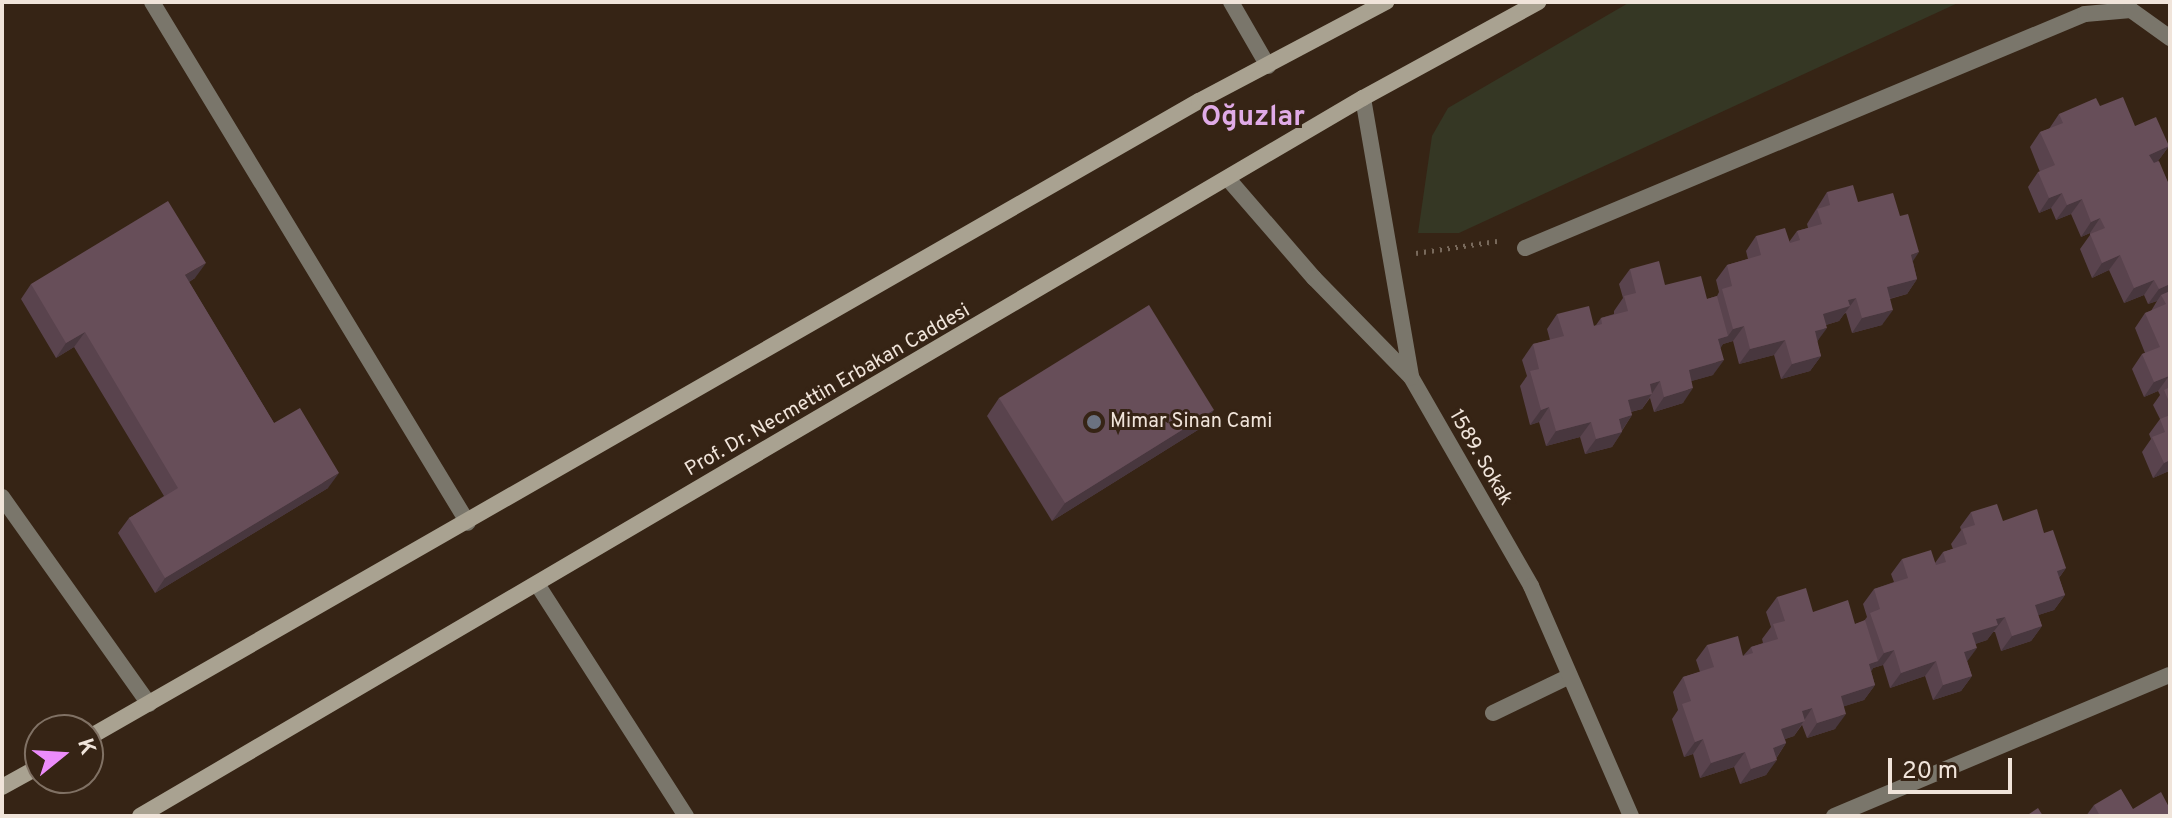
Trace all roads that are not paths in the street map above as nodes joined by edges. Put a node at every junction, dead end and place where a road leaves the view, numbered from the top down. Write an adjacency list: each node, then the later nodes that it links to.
1 (152, 2): 12 (street)
2 (1231, 2): 6 (street)
3 (1386, 2): 6 (main road)
4 (1538, 2): 7 (main road, Prof. Dr. Necmettin Erbakan Caddesi)
5 (2170, 38): 9 (street)
6 (1268, 66): 12 (main road)
7 (1363, 98): 8 (main road, Prof. Dr. Necmettin Erbakan Caddesi); 10 (street, 1589. Sokak)
8 (1229, 180): 10 (street); 13 (main road, Prof. Dr. Necmettin Erbakan Caddesi)
9 (1525, 248)
10 (1411, 377): 15 (street, 1589. Sokak)
11 (2, 497): 16 (street)
12 (468, 523): 16 (main road)
13 (537, 584): 21 (main road, Prof. Dr. Necmettin Erbakan Caddesi); 22 (street)
14 (2170, 675): 24 (street)
15 (1570, 676): 17 (street); 23 (street, 1589. Sokak)
16 (149, 704): 18 (main road)
17 (1493, 713)
18 (104, 729)
19 (24, 775): 20 (main road)
20 (2, 787)
21 (140, 816)
22 (686, 816)
23 (1631, 816)
24 (1834, 816)

